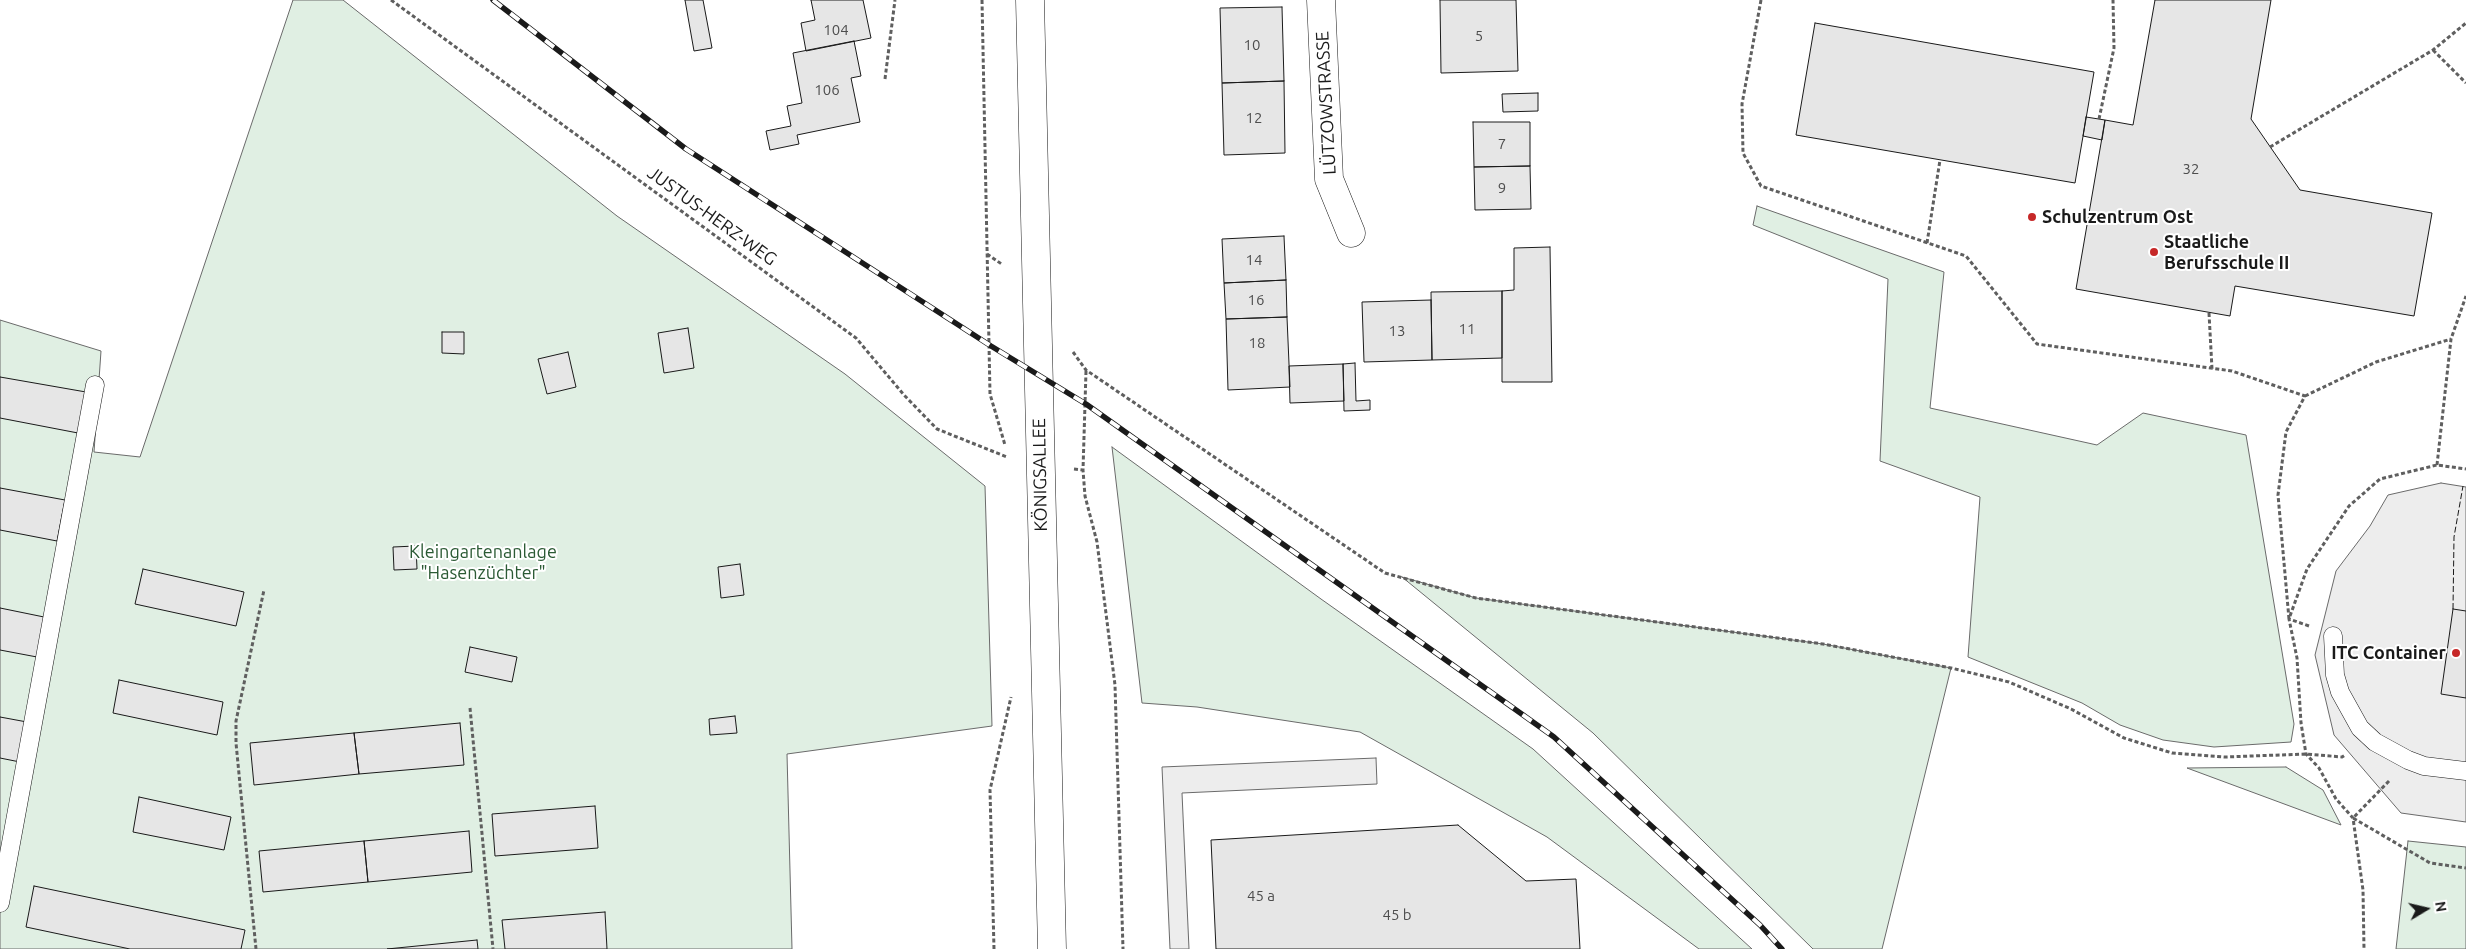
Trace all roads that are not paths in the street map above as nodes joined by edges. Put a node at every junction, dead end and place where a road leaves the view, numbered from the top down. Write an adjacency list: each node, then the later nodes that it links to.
1 (1030, 0): 8 (main road, KÖNIGSALLEE)
2 (1321, 0): 3 (main road, LÜTZOWSTRASSE)
3 (1351, 233)
4 (95, 385): 7 (lane)
5 (2333, 636): 6 (lane)
6 (2466, 771)
7 (0, 903)
8 (1052, 949)

